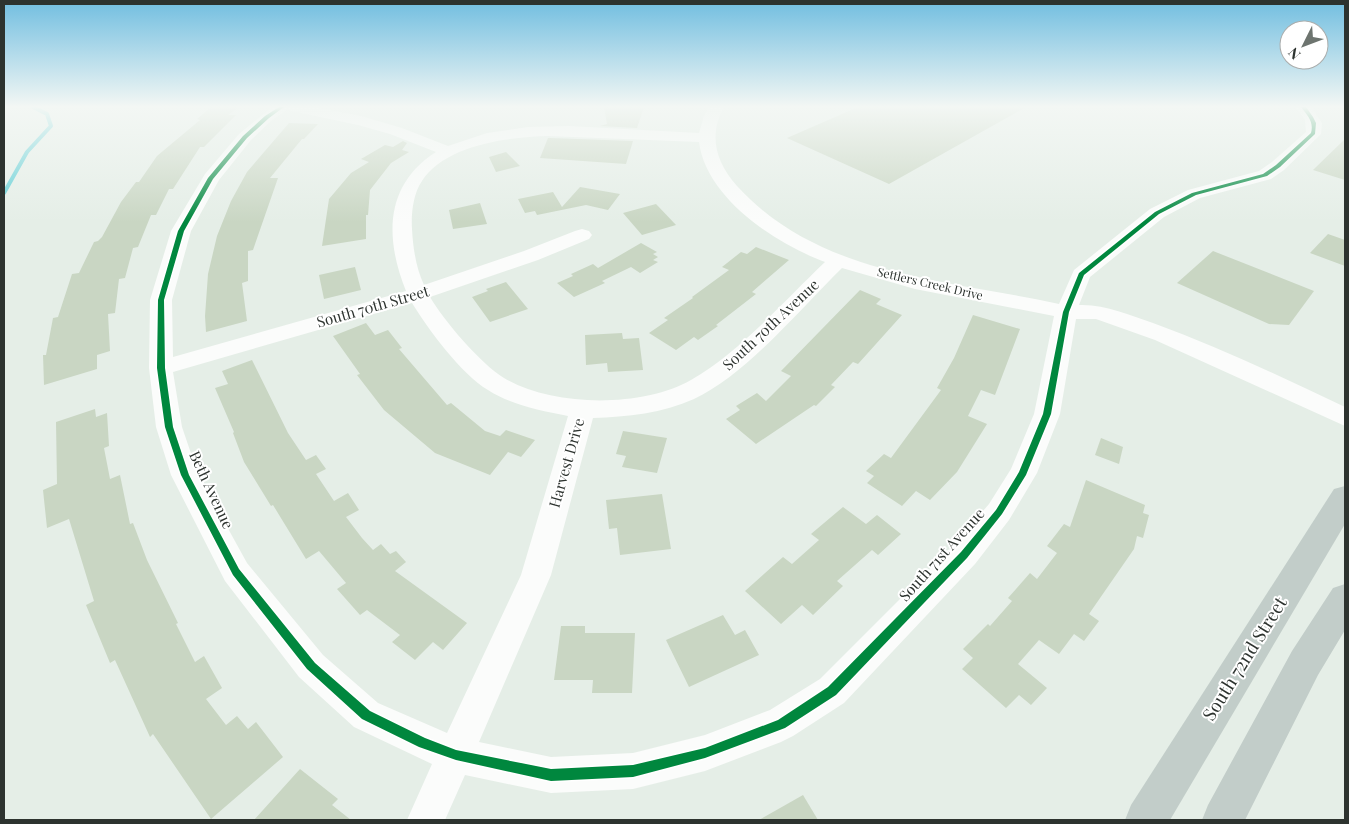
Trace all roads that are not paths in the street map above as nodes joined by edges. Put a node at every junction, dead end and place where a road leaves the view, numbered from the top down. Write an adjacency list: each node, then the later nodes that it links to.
1 (238, 145): 11 (street, Beth Avenue)
2 (432, 145): 6 (street)
3 (467, 145): 6 (street, Harvest Drive)
4 (707, 145): 8 (street, Settlers Creek Drive)
5 (1301, 145): 10 (street, South 71st Avenue)
6 (449, 152): 9 (street, Harvest Drive)
7 (582, 235): 9 (street, South 70th Street)
8 (839, 260): 10 (street, Settlers Creek Drive); 12 (street, South 70th Avenue)
9 (417, 294): 11 (street, South 70th Street); 12 (street, Harvest Drive)
10 (1066, 312): 13 (street, Settlers Creek Drive); 14 (street, Settlers Creek Drive); 17 (street, South 71st Avenue)
11 (161, 368): 17 (street, Beth Avenue)
12 (583, 409): 17 (street, Harvest Drive)
13 (1345, 417)
14 (1345, 434)
15 (1345, 498): 19 (main road, South 72nd Street)
16 (1345, 599): 20 (main road)
17 (456, 754): 18 (street, Harvest Drive)
18 (426, 820)
19 (1146, 820)
20 (1222, 820)

